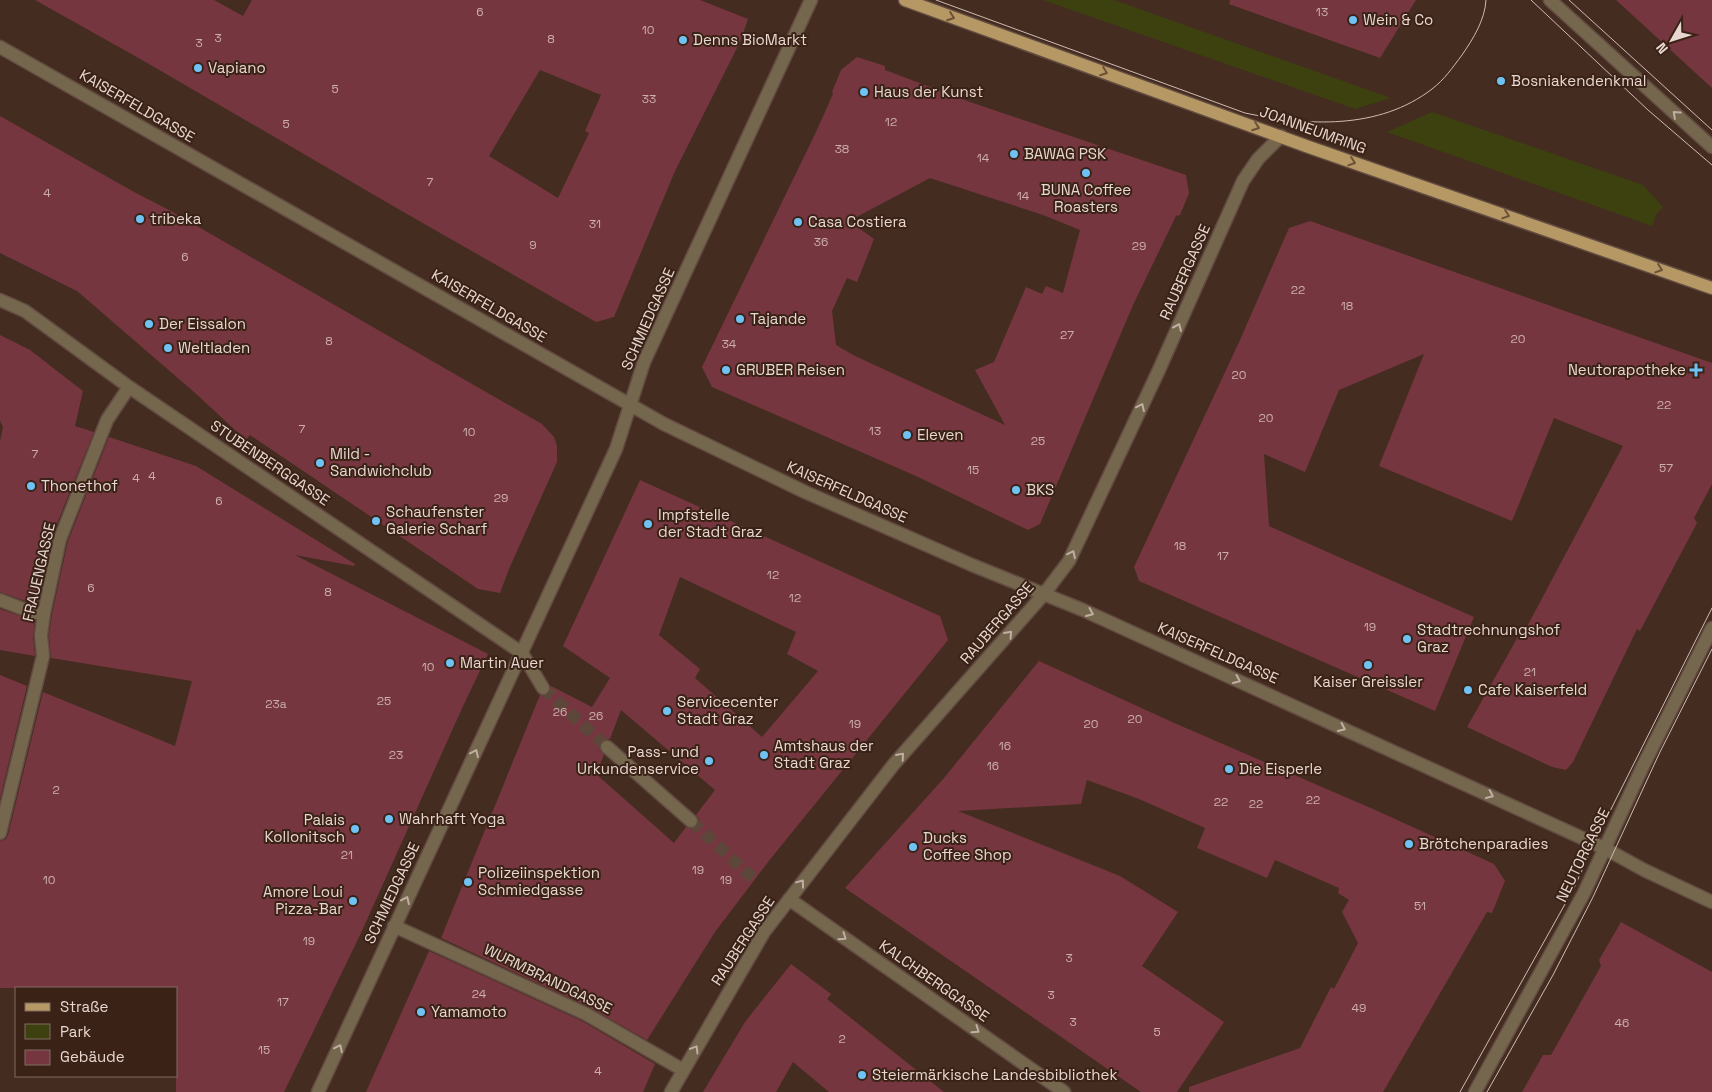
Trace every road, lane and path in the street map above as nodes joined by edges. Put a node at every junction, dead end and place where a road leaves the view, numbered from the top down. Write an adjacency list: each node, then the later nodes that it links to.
1 (812, 0): 10 (street, SCHMIEDGASSE)
2 (905, 0): 5 (main road, JOANNEUMRING, one-way to 5)
3 (1551, 0): 6 (street, one-way to 3)
4 (0, 47): 10 (street, KAISERFELDGASSE)
5 (1281, 136): 7 (main road, JOANNEUMRING, one-way to 7); 11 (street, RAUBERGASSE, one-way to 5)
6 (1712, 147)
7 (1712, 288)
8 (0, 300): 9 (street, STUBENBERGGASSE)
9 (129, 387): 13 (street, FRAUENGASSE); 15 (street, STUBENBERGGASSE)
10 (631, 406): 11 (street, KAISERFELDGASSE); 15 (street, SCHMIEDGASSE)
11 (1044, 594): 20 (street, KAISERFELDGASSE, one-way to 20); 21 (street, RAUBERGASSE, one-way to 11)
12 (0, 600): 13 (street)
13 (44, 613): 19 (street, FRAUENGASSE)
14 (1712, 628): 20 (street, NEUTORGASSE)
15 (522, 654): 16 (street); 23 (street, SCHMIEDGASSE, one-way to 15)
16 (543, 688)
17 (607, 747): 18 (street)
18 (691, 821)
19 (0, 832)
20 (1604, 848): 22 (street, KAISERFELDGASSE); 28 (street, NEUTORGASSE)
21 (789, 899): 24 (street, RAUBERGASSE, one-way to 21); 25 (street, KALCHBERGGASSE, one-way to 25)
22 (1712, 902)
23 (394, 926): 24 (street, WURMBRANDGASSE); 26 (street, SCHMIEDGASSE, one-way to 23)
24 (683, 1070): 27 (street, RAUBERGASSE)
25 (1061, 1091)
26 (318, 1092)
27 (671, 1092)
28 (1475, 1092)

